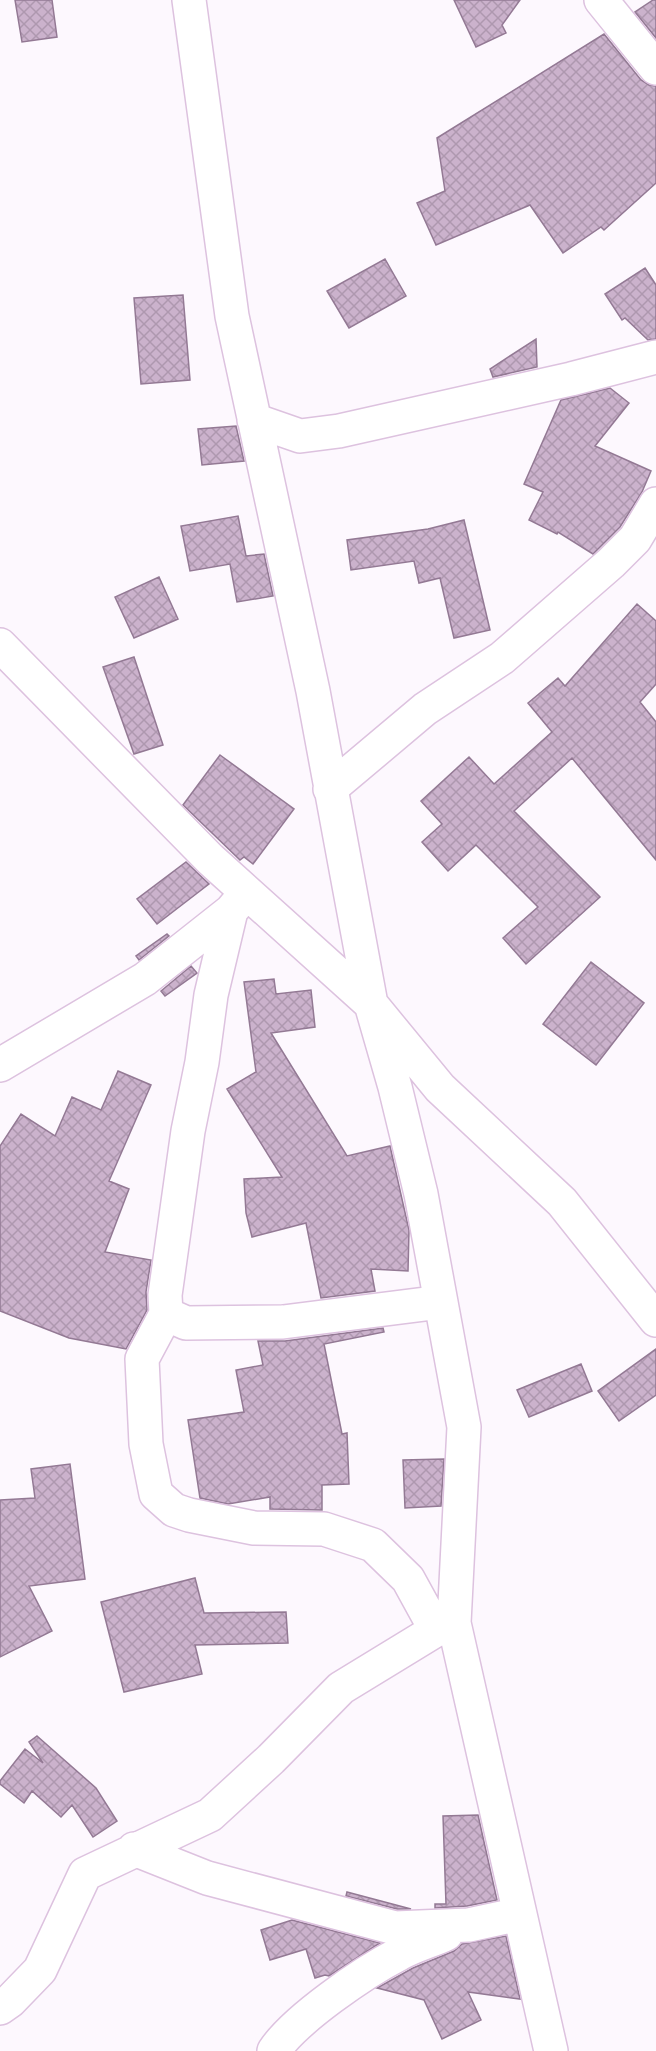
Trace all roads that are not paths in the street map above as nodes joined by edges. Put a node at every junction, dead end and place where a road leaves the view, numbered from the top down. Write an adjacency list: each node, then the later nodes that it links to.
1 (189, 0): 5 (street)
2 (601, 0): 3 (street)
3 (656, 68)
4 (656, 357): 6 (street)
5 (254, 420): 6 (street); 7 (street)
6 (300, 436): 7 (street)
7 (265, 469): 10 (street)
8 (656, 504): 10 (street)
9 (0, 645): 11 (street)
10 (330, 789): 12 (street)
11 (239, 901): 12 (street); 13 (street); 15 (street)
12 (371, 1004): 14 (street); 16 (street)
13 (0, 1065)
14 (441, 1302): 15 (street); 17 (street)
15 (166, 1314): 17 (street)
16 (656, 1320)
17 (445, 1626): 18 (street); 19 (street)
18 (134, 1849): 20 (street); 21 (street)
19 (520, 1914): 20 (street); 23 (street)
20 (469, 1925): 22 (street)
21 (0, 2008)
22 (274, 2051)
23 (551, 2051)

